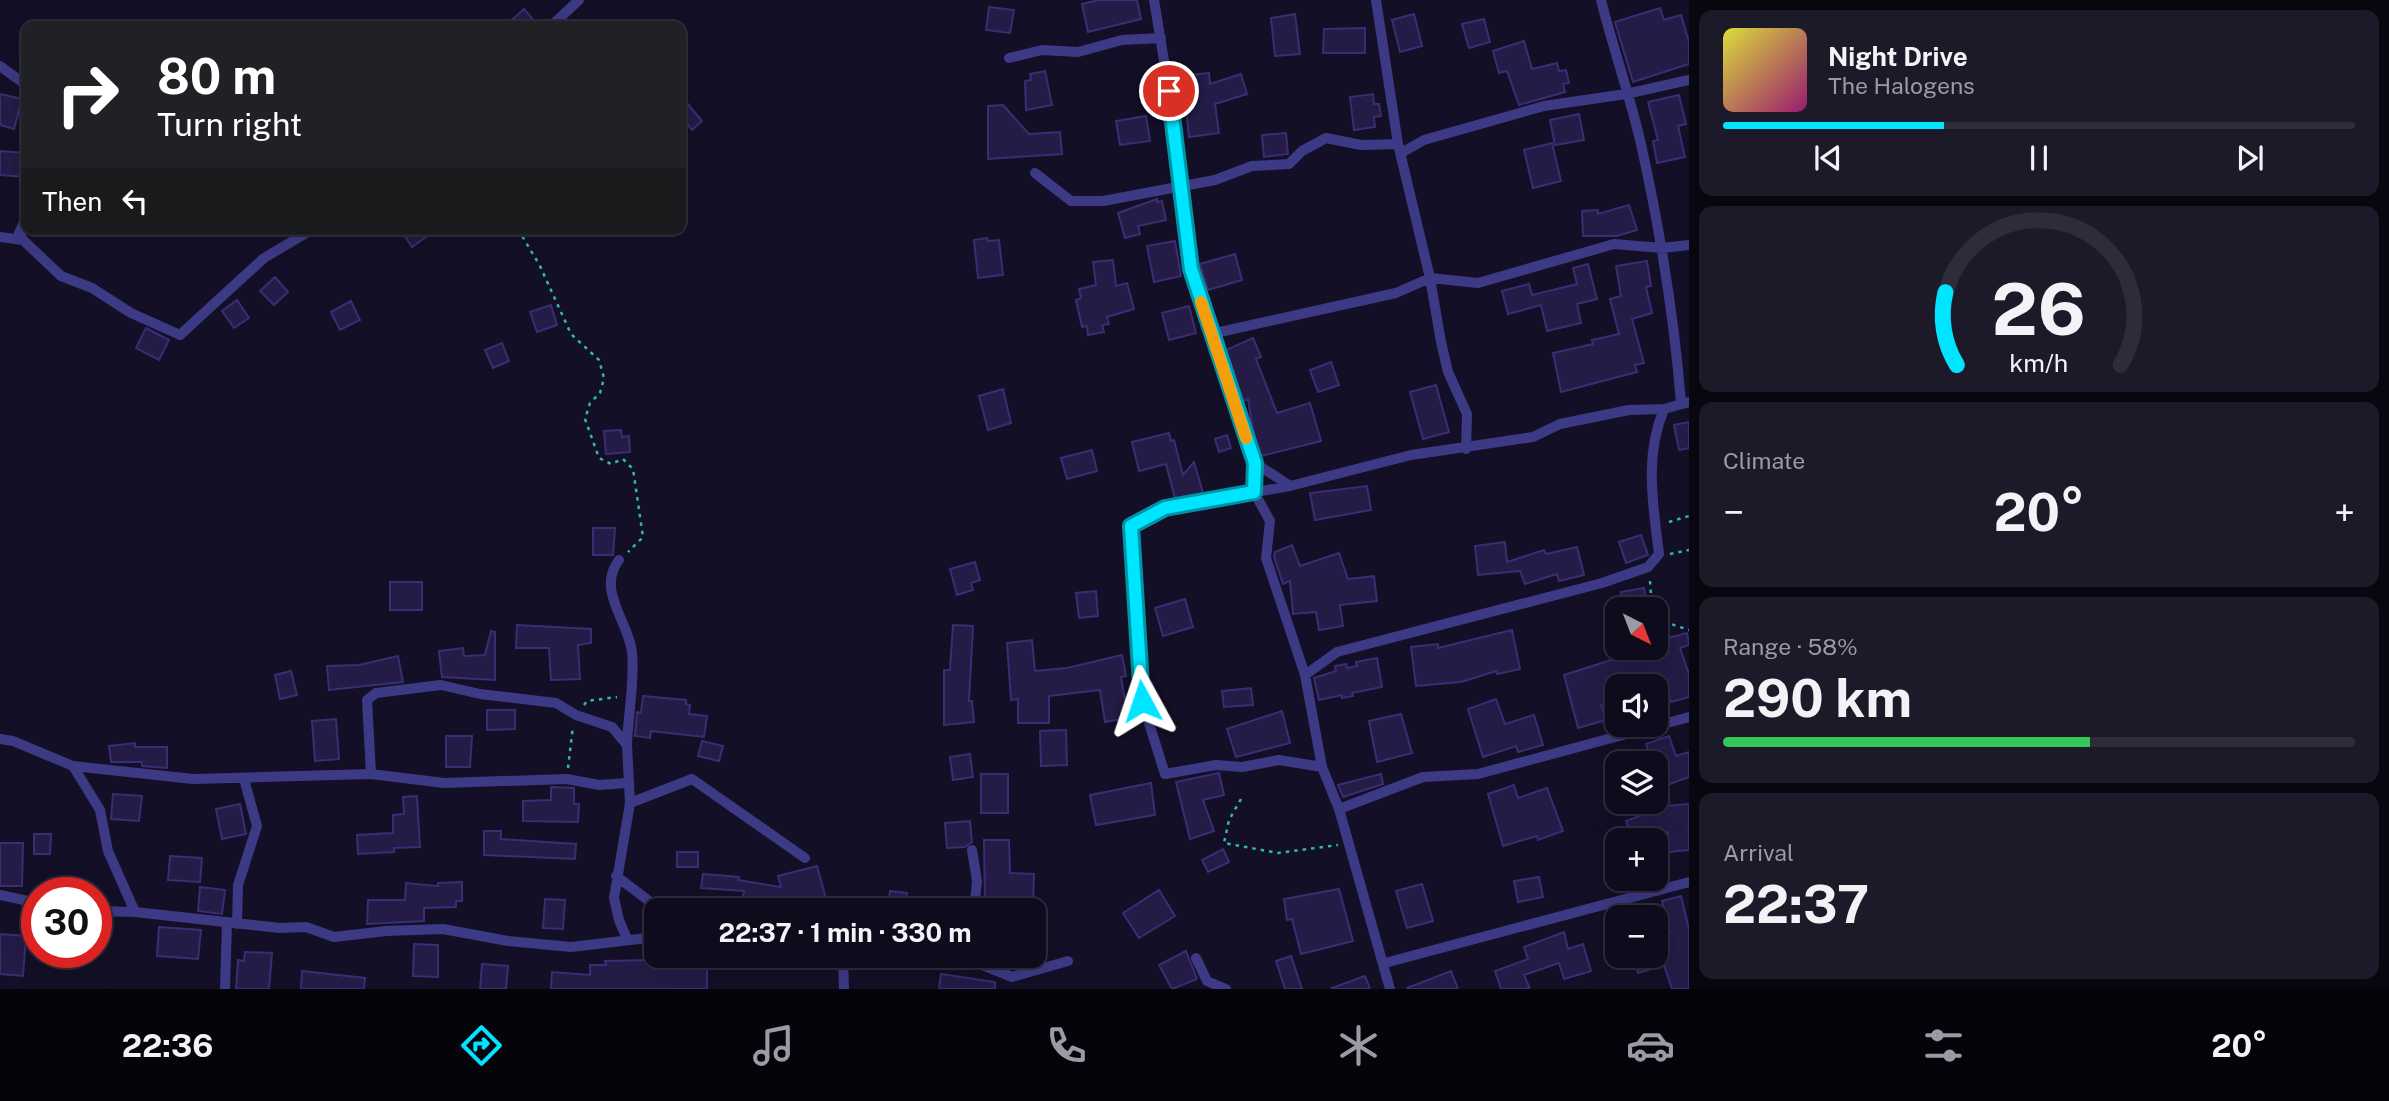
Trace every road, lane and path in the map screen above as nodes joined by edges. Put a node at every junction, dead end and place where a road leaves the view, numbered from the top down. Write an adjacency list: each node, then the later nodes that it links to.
1 (579, 0): 5 (street)
2 (1154, 0): 6 (street)
3 (1376, 0): 12 (street)
4 (1601, 0): 11 (street)
5 (556, 21)
6 (1161, 38): 7 (street); 14 (street)
7 (1009, 58)
8 (0, 66): 10 (street)
9 (1689, 80): 11 (street)
10 (21, 81)
11 (1626, 94): 12 (street); 21 (street)
12 (1399, 148): 14 (street); 22 (street)
13 (1035, 173): 14 (street)
14 (1180, 187): 23 (street)
15 (21, 229): 19 (street)
16 (303, 235): 19 (street)
17 (522, 235): 34 (path)
18 (0, 237): 19 (street)
19 (23, 240)
20 (1689, 245): 21 (street)
21 (1662, 248): 22 (street); 24 (street)
22 (1430, 278): 23 (street); 26 (street)
23 (1211, 334): 27 (street)
24 (1685, 402): 25 (street)
25 (1664, 409): 26 (street); 31 (street)
26 (1466, 449): 28 (street)
27 (1255, 463): 28 (street); 29 (street)
28 (1290, 486): 29 (street)
29 (1254, 492): 39 (street); 44 (street)
30 (1689, 516): 31 (path)
31 (1655, 526): 33 (street)
32 (1689, 550): 33 (path)
33 (1659, 554): 35 (street)
34 (619, 560): 42 (street)
35 (1648, 567): 36 (path); 39 (street)
36 (1650, 597)
37 (1668, 623): 38 (path)
38 (1689, 630)
39 (1305, 675): 44 (street)
40 (1689, 717): 50 (street)
41 (0, 739): 43 (street)
42 (626, 745): 45 (street); 47 (street)
43 (73, 766): 46 (street); 61 (street)
44 (1322, 767): 50 (street)
45 (371, 774): 46 (street); 47 (street)
46 (244, 779): 62 (street)
47 (627, 783): 49 (street)
48 (1241, 799): 51 (path)
49 (630, 803): 53 (street); 54 (street)
50 (1339, 809): 51 (street)
51 (1348, 843): 67 (street)
52 (972, 850): 58 (street)
53 (805, 858)
54 (616, 876): 57 (street); 64 (street)
55 (1689, 883): 67 (street)
56 (0, 895): 59 (street)
57 (645, 898)
58 (975, 898)
59 (21, 900)
60 (112, 911): 61 (street)
61 (135, 912): 62 (street)
62 (232, 923): 64 (street); 72 (street)
63 (644, 938): 64 (street)
64 (628, 939)
65 (1196, 958): 74 (street)
66 (1068, 961): 68 (street)
67 (1385, 963): 75 (street)
68 (1046, 967)
69 (840, 968): 73 (street)
70 (996, 968): 71 (street)
71 (1044, 968)
72 (225, 989)
73 (844, 989)
74 (1226, 989)
75 (1390, 989)

